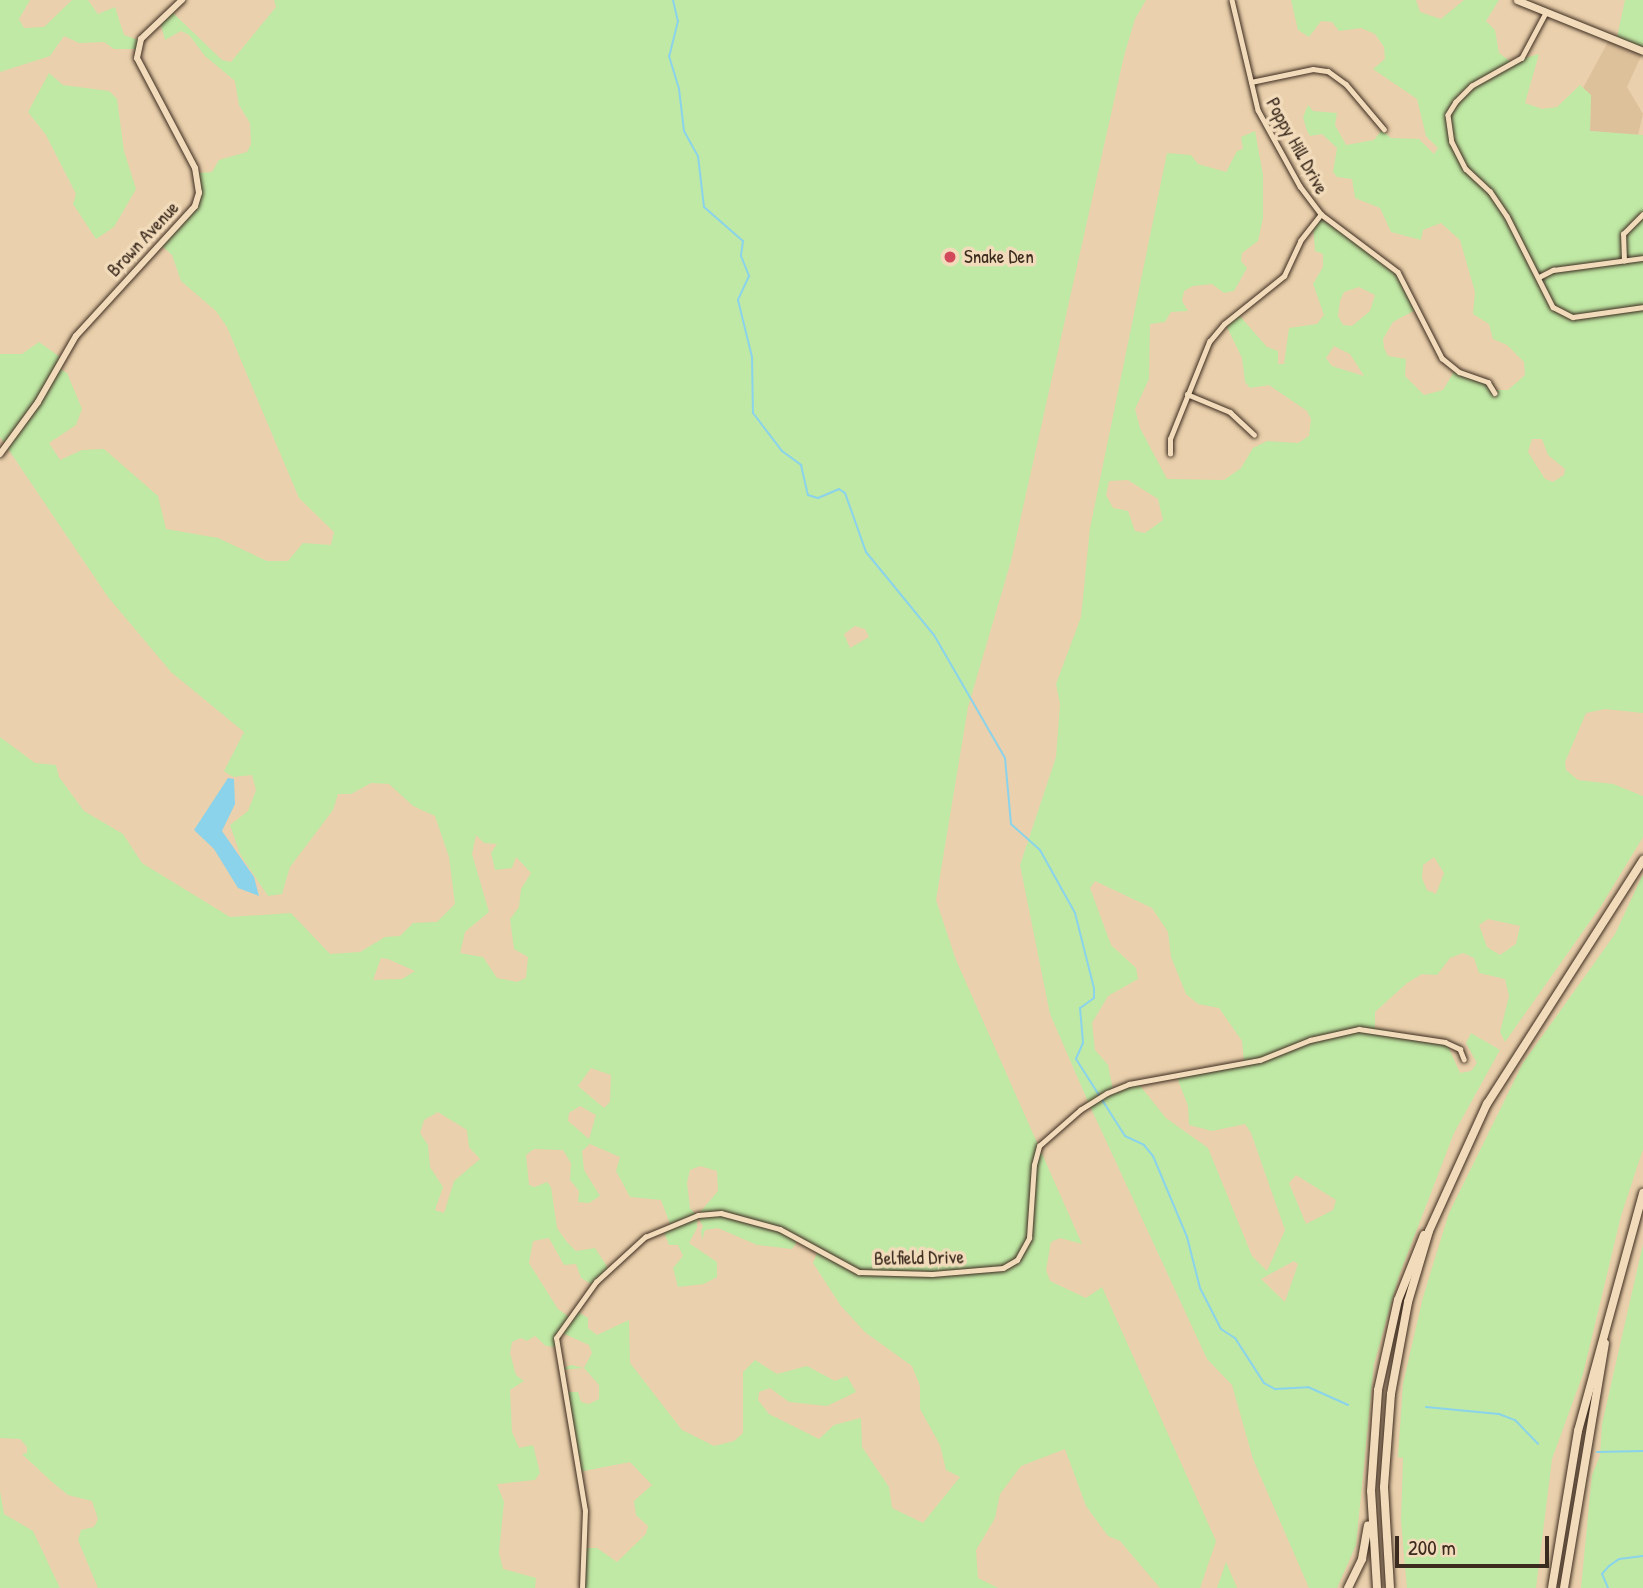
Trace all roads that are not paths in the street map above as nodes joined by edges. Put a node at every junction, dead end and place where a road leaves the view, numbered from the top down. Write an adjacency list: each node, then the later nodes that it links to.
1 (182, 0): 17 (street, Brown Avenue)
2 (1232, 0): 6 (street, Poppy Hill Drive)
3 (1517, 0): 4 (main road)
4 (1546, 13): 5 (main road); 12 (street)
5 (1643, 51)
6 (1251, 82): 7 (street); 8 (street, Poppy Hill Drive)
7 (1384, 129)
8 (1321, 214): 14 (street, Poppy Hill Drive); 15 (street)
9 (1643, 214): 11 (street)
10 (1643, 258): 11 (street)
11 (1624, 261): 12 (street)
12 (1539, 277): 13 (street)
13 (1643, 307)
14 (1495, 393)
15 (1187, 394): 16 (street); 18 (street)
16 (1254, 434)
17 (0, 454)
18 (1170, 454)
19 (1643, 860): 22 (highway)
20 (1464, 1059): 25 (street, Belfield Drive)
21 (1643, 1193): 23 (highway)
22 (1436, 1214): 24 (highway); 28 (highway)
23 (1617, 1286): 29 (highway); 30 (highway)
24 (1371, 1491): 26 (highway); 27 (highway)
25 (582, 1588)
26 (1348, 1588)
27 (1377, 1588)
28 (1390, 1588)
29 (1552, 1588)
30 (1564, 1588)

